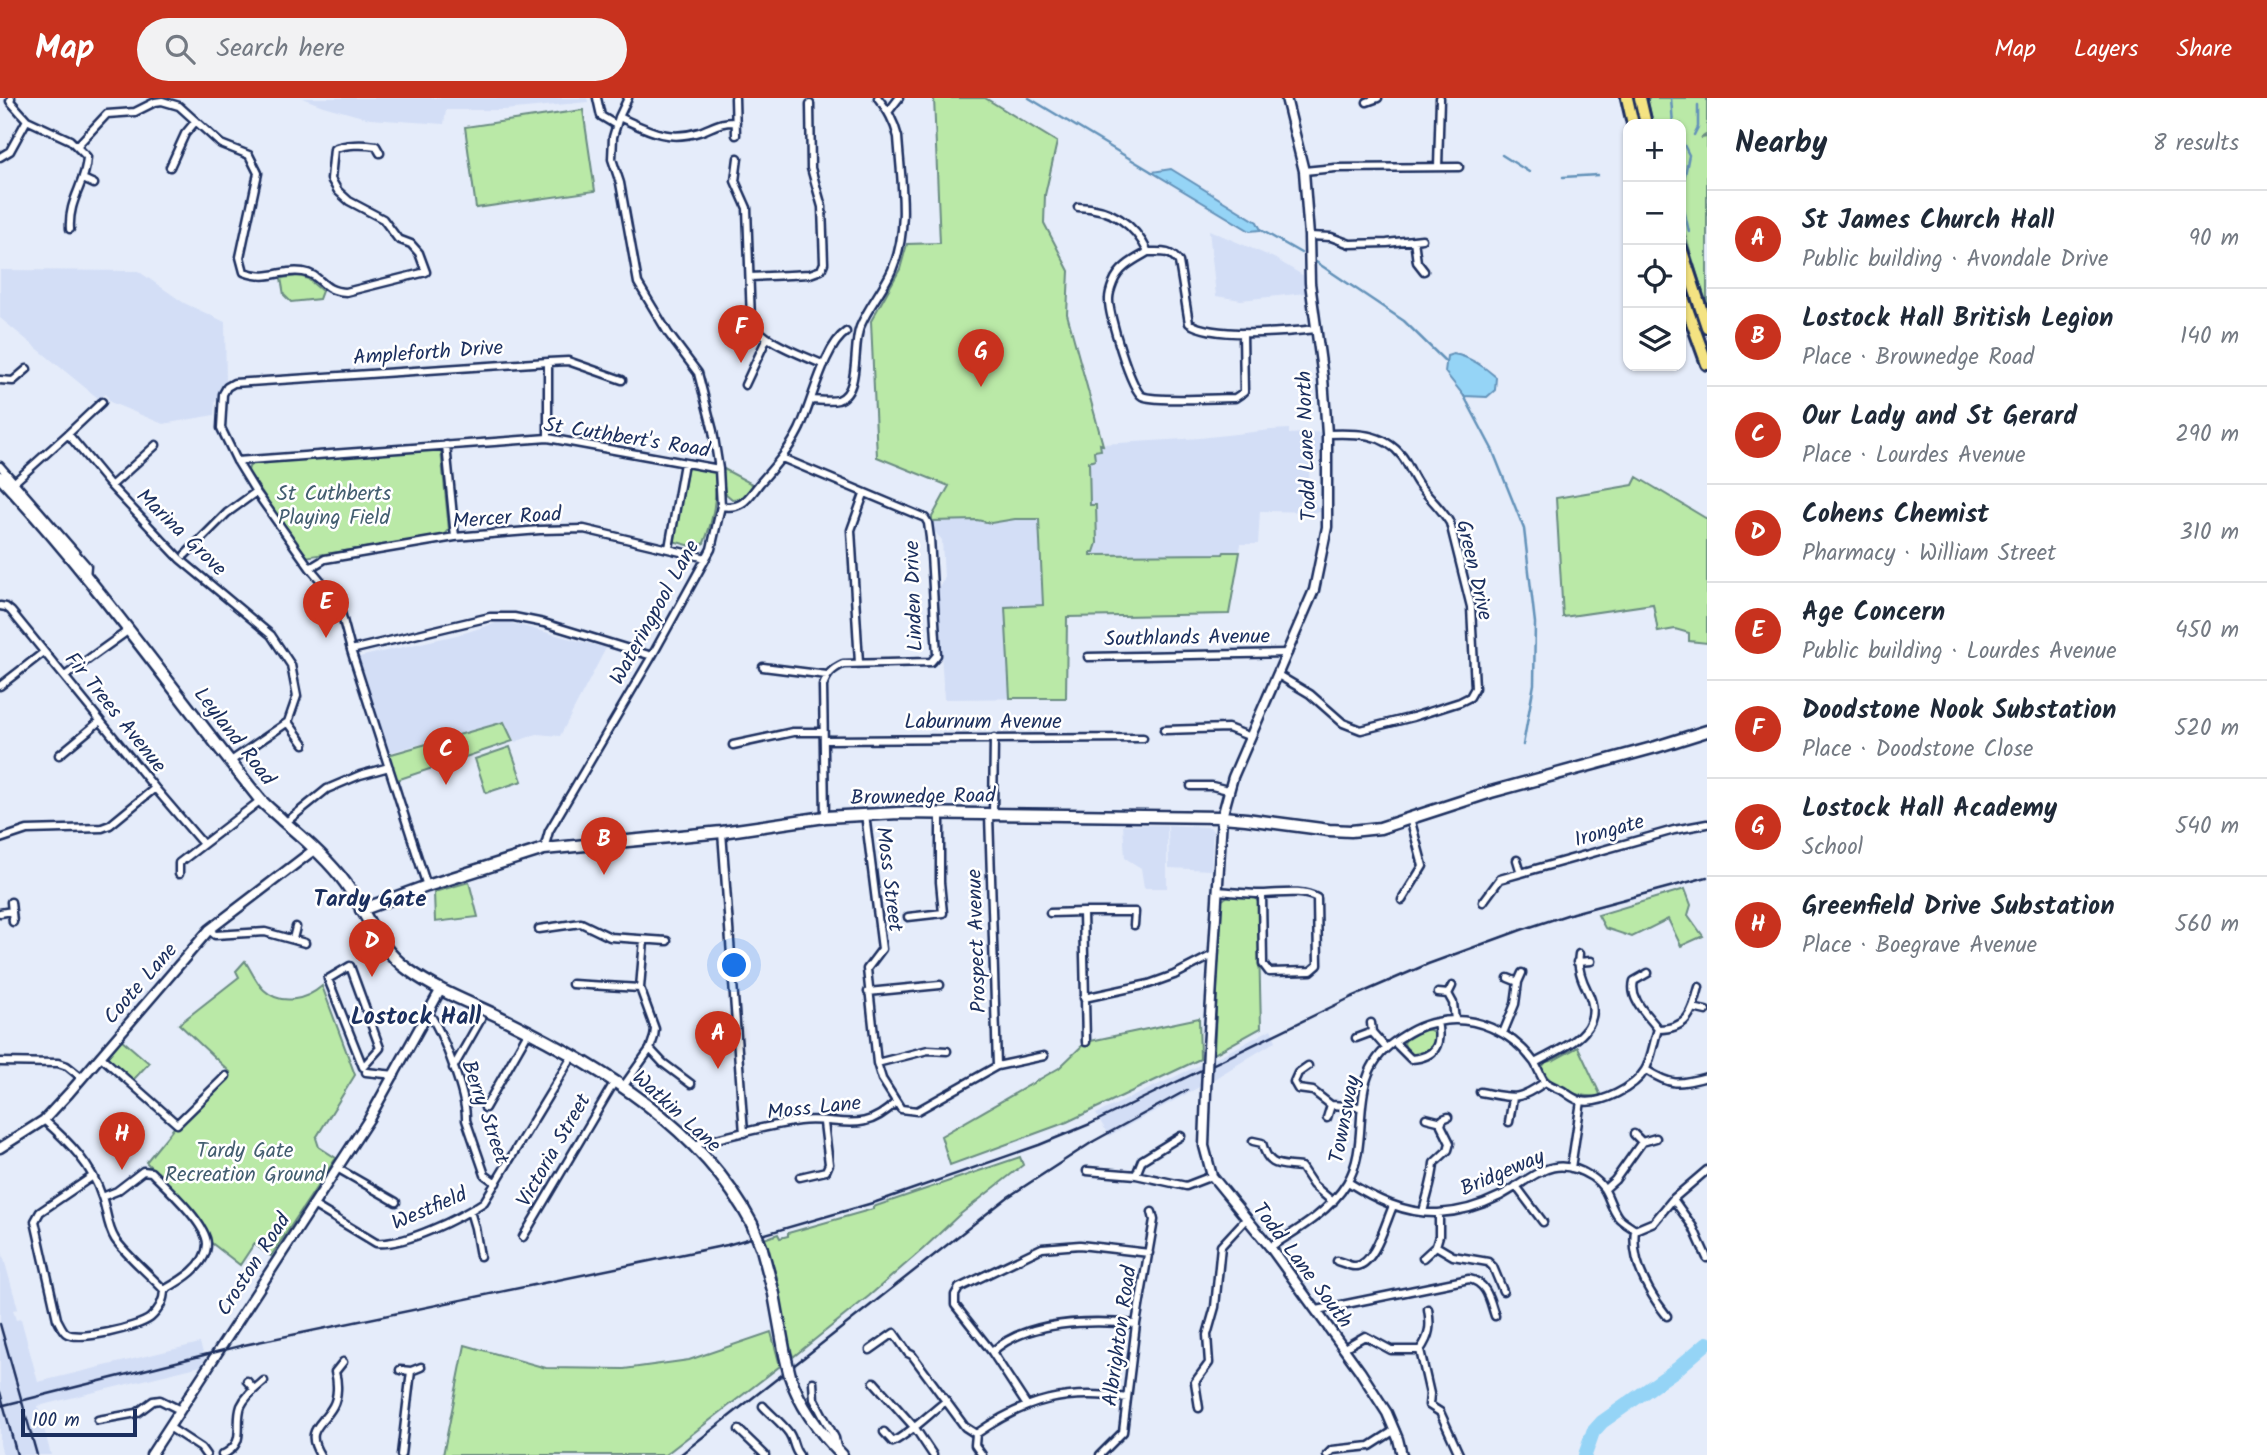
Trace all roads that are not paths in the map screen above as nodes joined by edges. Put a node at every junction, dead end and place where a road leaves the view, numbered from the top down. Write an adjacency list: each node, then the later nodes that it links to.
1 (10, 98): 18 (street)
2 (597, 98): 21 (street)
3 (628, 98): 15 (street, Wateringpool Lane)
4 (735, 98): 20 (street)
5 (878, 98): 14 (street)
6 (899, 98): 14 (street)
7 (1286, 98): 30 (street, Todd Lane North)
8 (1378, 98): 12 (street)
9 (1440, 98): 28 (street)
10 (1627, 98): 16 (highway)
11 (1640, 98): 17 (highway)
12 (1367, 102)
13 (810, 104): 41 (street)
14 (889, 111): 55 (street)
15 (619, 117): 20 (street); 21 (street, Wateringpool Lane)
16 (1632, 119)
17 (1645, 119)
18 (27, 120): 23 (street); 25 (street)
19 (195, 122): 23 (street); 24 (street); 27 (street)
20 (736, 122): 22 (street)
21 (617, 125): 66 (street, Wateringpool Lane)
22 (736, 135)
23 (78, 145): 31 (street)
24 (380, 153)
25 (0, 157)
26 (738, 158): 41 (street)
27 (170, 167)
28 (1438, 167): 29 (street); 30 (street)
29 (1459, 167)
30 (1304, 171): 35 (street, Todd Lane North)
31 (83, 179): 32 (street); 34 (street)
32 (94, 184)
33 (1078, 206): 38 (street)
34 (70, 229)
35 (1310, 236): 37 (street); 44 (street, Todd Lane North)
36 (1422, 239): 37 (street)
37 (1413, 240): 40 (street)
38 (1148, 252): 46 (street); 46 (street)
39 (1686, 263): 43 (highway)
40 (1424, 271)
41 (750, 277): 47 (street)
42 (1686, 306): 49 (highway)
43 (1707, 327)
44 (1316, 328): 46 (street); 58 (street, Todd Lane North)
45 (846, 332): 50 (street)
46 (1243, 333)
47 (767, 338): 50 (street); 54 (street)
48 (548, 362): 53 (street, Ampleforth Drive); 59 (street); 63 (street, Ampleforth Drive)
49 (1707, 364)
50 (824, 365): 55 (street)
51 (27, 369): 52 (street)
52 (0, 380)
53 (622, 380)
54 (745, 385)
55 (811, 400): 62 (street)
56 (102, 402): 57 (street)
57 (68, 434): 68 (street); 69 (street, Marina Grove)
58 (1327, 434): 82 (street, Todd Lane North); 88 (street, Green Drive)
59 (548, 438): 61 (street, St Cuthbert's Road); 64 (street, St Cuthbert's Road)
60 (156, 445): 69 (street)
61 (446, 445): 63 (street, St Cuthbert's Road); 73 (street)
62 (782, 458): 71 (street, Linden Drive); 72 (street)
63 (237, 461): 70 (street)
64 (684, 463): 66 (street, St Cuthbert's Road); 74 (street, Wateringpool Lane)
65 (0, 466): 68 (street, Leyland Road)
66 (719, 469): 72 (street, Wateringpool Lane)
67 (0, 477): 68 (main road, Leyland Road)
68 (12, 485): 79 (main road, Leyland Road)
69 (111, 486): 92 (street, Marina Grove)
70 (256, 492): 75 (street); 77 (street)
71 (864, 494): 85 (street); 85 (street, Linden Drive)
72 (721, 506): 76 (street, Wateringpool Lane)
73 (455, 537): 74 (street, Mercer Road); 77 (street, Mercer Road)
74 (669, 548): 76 (street, Mercer Road)
75 (185, 555)
76 (706, 558): 83 (street, Wateringpool Lane)
77 (310, 568): 80 (street)
78 (0, 606): 81 (street, Fir Trees Avenue)
79 (129, 630): 89 (street); 103 (main road, Leyland Road)
80 (351, 650): 83 (street); 104 (street)
81 (44, 652): 89 (street, Fir Trees Avenue); 90 (street)
82 (1288, 653): 84 (street, Southlands Avenue); 88 (street, Todd Lane North)
83 (652, 656): 121 (street, Wateringpool Lane)
84 (1088, 657)
85 (859, 663): 87 (street, Linden Drive)
86 (763, 667): 87 (street)
87 (827, 675): 95 (street)
88 (1278, 675): 96 (street, Todd Lane North)
89 (65, 677): 91 (street, Fir Trees Avenue)
90 (0, 686)
91 (100, 721): 102 (street); 106 (street, Fir Trees Avenue)
92 (288, 722): 100 (street); 103 (street)
93 (1164, 730): 96 (street)
94 (1707, 731): 114 (main road, Brownedge Road)
95 (823, 732): 99 (street); 101 (street)
96 (1251, 737): 107 (street, Todd Lane North)
97 (993, 738): 98 (street, Laburnum Avenue); 99 (street, Laburnum Avenue); 111 (street, Prospect Avenue)
98 (1143, 738)
99 (824, 740): 112 (street)
100 (304, 744)
101 (733, 745)
102 (59, 755)
103 (230, 761): 108 (main road, Leyland Road)
104 (389, 767): 115 (street); 125 (street)
105 (1191, 786): 107 (street)
106 (155, 788): 118 (street); 119 (street, Fir Trees Avenue)
107 (1228, 790): 113 (street, Todd Lane North)
108 (261, 800): 115 (main road, Leyland Road); 119 (street)
109 (940, 813): 110 (main road, Brownedge Road); 111 (main road, Brownedge Road); 136 (street)
110 (864, 814): 112 (main road, Brownedge Road); 161 (street, Moss Street)
111 (991, 814): 113 (main road, Brownedge Road); 188 (street, Prospect Avenue)
112 (825, 817): 117 (main road, Brownedge Road)
113 (1222, 817): 114 (main road, Brownedge Road); 126 (street)
114 (1410, 818): 128 (street)
115 (285, 822): 120 (main road, Leyland Road)
116 (1707, 824): 124 (street, Irongate)
117 (722, 832): 121 (main road, Brownedge Road); 216 (street)
118 (0, 839)
119 (203, 844): 123 (street)
120 (315, 849): 131 (main road, Leyland Road); 141 (street, Coote Lane)
121 (544, 849): 125 (main road, Brownedge Road)
122 (1517, 860): 124 (street)
123 (179, 873)
124 (1521, 873): 130 (street, Irongate)
125 (427, 886): 131 (main road, Brownedge Road)
126 (1217, 891): 127 (street); 147 (street)
127 (1262, 894): 127 (street)
128 (1402, 900)
129 (11, 902): 132 (street)
130 (1483, 902)
131 (361, 910): 160 (main road, Watkin Lane)
132 (12, 912): 134 (street); 137 (street)
133 (1083, 912): 135 (street); 138 (street); 164 (street)
134 (0, 913)
135 (1050, 913)
136 (908, 917)
137 (13, 922)
138 (1134, 925)
139 (296, 927): 142 (street)
140 (539, 929): 143 (street)
141 (209, 930): 142 (street); 182 (street, Coote Lane)
142 (293, 939): 145 (street)
143 (644, 940): 144 (street); 159 (street)
144 (667, 941)
145 (305, 943)
146 (1579, 954): 149 (street)
147 (1213, 955): 164 (street); 230 (street, Todd Lane South, bridge)
148 (1591, 961): 149 (street)
149 (1577, 962): 187 (street)
150 (1522, 973): 154 (street)
151 (1648, 973): 172 (street)
152 (1508, 978): 154 (street)
153 (328, 979): 153 (street)
154 (1518, 982): 175 (street)
155 (572, 984): 159 (street)
156 (940, 985): 161 (street)
157 (1452, 986): 163 (street)
158 (1699, 987): 165 (street)
159 (640, 988): 180 (street)
160 (441, 989): 167 (street, Croston Road); 173 (main road, Watkin Lane)
161 (868, 992): 186 (street)
162 (1438, 993): 163 (street)
163 (1448, 994): 169 (street)
164 (1084, 998): 177 (street)
165 (1693, 1008): 166 (street); 172 (street)
166 (1706, 1011)
167 (429, 1013): 190 (street, Berry Street); 193 (street, Croston Road)
168 (481, 1018): 190 (street)
169 (1455, 1020): 170 (street, Townsway); 175 (street, Townsway)
170 (1437, 1022): 178 (street, Townsway); 178 (street)
171 (1371, 1023): 174 (street)
172 (1658, 1030): 191 (street)
173 (528, 1031): 200 (main road, Watkin Lane); 208 (street)
174 (1372, 1032): 176 (street); 179 (street)
175 (1503, 1032): 187 (street, Townsway)
176 (1356, 1038)
177 (1086, 1042)
178 (1394, 1042): 179 (street, Townsway)
179 (1386, 1048): 207 (street, Townsway)
180 (650, 1049): 200 (street, Victoria Street); 201 (street)
181 (947, 1051): 186 (street)
182 (100, 1056): 194 (street); 196 (street, Coote Lane)
183 (1044, 1056): 188 (street)
184 (570, 1060): 233 (street)
185 (0, 1062): 196 (street)
186 (877, 1063): 205 (street)
187 (1535, 1063): 199 (street, Townsway)
188 (997, 1066): 205 (street)
189 (1308, 1066): 198 (street)
190 (453, 1068): 233 (street, Berry Street)
191 (1646, 1070): 195 (street); 204 (street)
192 (366, 1072): 193 (street)
193 (395, 1075): 224 (street, Croston Road)
194 (226, 1076)
195 (1707, 1077)
196 (82, 1078): 212 (street, Coote Lane)
197 (1285, 1080): 198 (street)
198 (1294, 1082): 206 (street)
199 (1545, 1082): 203 (street); 204 (street)
200 (619, 1084): 222 (main road, Watkin Lane); 249 (street, Victoria Street)
201 (691, 1084)
202 (1480, 1092): 203 (street)
203 (1513, 1098): 214 (street)
204 (1581, 1101): 225 (street)
205 (896, 1102): 215 (street, Moss Lane)
206 (1331, 1105): 207 (street); 210 (street)
207 (1360, 1107): 232 (street, Townsway)
208 (485, 1108)
209 (1448, 1117): 213 (street)
210 (1326, 1118)
211 (1426, 1118): 213 (street)
212 (44, 1120): 223 (street, Coote Lane); 229 (street)
213 (1442, 1122): 244 (street)
214 (1509, 1122)
215 (824, 1123): 216 (street, Moss Lane); 231 (street)
216 (744, 1133): 222 (street, Moss Lane)
217 (1634, 1134): 221 (street)
218 (1181, 1136): 228 (street)
219 (1656, 1138): 221 (street)
220 (1253, 1142): 239 (street)
221 (1642, 1142): 235 (street)
222 (693, 1145): 294 (main road, Watkin Lane, bridge)
223 (0, 1148)
224 (337, 1168): 238 (street); 240 (street, Croston Road)
225 (1571, 1168): 234 (street, Bridgeway); 235 (street, Bridgeway)
226 (1707, 1170): 237 (street)
227 (1087, 1171): 228 (street)
228 (1136, 1175): 230 (street)
229 (93, 1176): 236 (street); 257 (street)
230 (1212, 1176): 246 (street, Todd Lane South)
231 (800, 1177)
232 (1348, 1182): 239 (street, Townsway); 241 (street, Bridgeway)
233 (496, 1183): 242 (street, Westfield)
234 (1516, 1186): 245 (street, Bridgeway); 247 (street)
235 (1606, 1188): 248 (street)
236 (102, 1197): 257 (street); 257 (street)
237 (1673, 1199): 248 (street); 255 (street)
238 (396, 1202)
239 (1333, 1202): 251 (street, Townsway)
240 (313, 1205): 242 (street, Westfield); 286 (street, Croston Road)
241 (1393, 1206): 244 (street, Bridgeway); 256 (street)
242 (470, 1211): 253 (street)
243 (1152, 1212): 252 (street, Albrighton Road)
244 (1423, 1212): 245 (street, Bridgeway)
245 (1439, 1213): 250 (street)
246 (1247, 1218): 251 (street, Todd Lane South); 285 (street)
247 (1543, 1223)
248 (1635, 1230): 262 (street)
249 (523, 1237)
250 (1436, 1246): 254 (street); 258 (street)
251 (1270, 1247): 260 (street, Todd Lane South)
252 (1149, 1253): 263 (street, Albrighton Road); 269 (street)
253 (480, 1256)
254 (1423, 1258)
255 (1707, 1258)
256 (1337, 1261)
257 (164, 1290)
258 (1503, 1291)
259 (1428, 1309): 268 (street)
260 (1317, 1310): 261 (street); 266 (street, Todd Lane South)
261 (1495, 1316)
262 (1667, 1316)
263 (1136, 1324): 269 (street); 281 (street, Albrighton Road)
264 (900, 1328): 265 (street)
265 (894, 1333): 267 (street); 282 (street)
266 (1344, 1348): 268 (street); 291 (street, Todd Lane South)
267 (870, 1350)
268 (1420, 1350): 295 (street)
269 (992, 1352): 283 (street)
270 (343, 1362): 274 (street)
271 (421, 1367): 273 (street)
272 (400, 1370): 273 (street)
273 (411, 1371): 300 (street)
274 (335, 1372): 275 (street); 299 (street)
275 (326, 1373)
276 (247, 1381): 280 (street)
277 (264, 1381): 280 (street)
278 (874, 1381): 289 (street)
279 (813, 1382): 294 (street, Watkin Lane)
280 (254, 1389): 298 (street)
281 (1127, 1398): 283 (street); 305 (street, Albrighton Road)
282 (946, 1401): 289 (street); 293 (street)
283 (1026, 1404): 293 (street)
284 (762, 1406): 302 (street)
285 (1199, 1408)
286 (180, 1410): 287 (street); 288 (street, Croston Road)
287 (98, 1420)
288 (169, 1427): 296 (street, Croston Road); 297 (street)
289 (915, 1428): 292 (street); 303 (street)
290 (739, 1430): 301 (street)
291 (1395, 1430): 306 (street); 307 (street, Todd Lane South)
292 (884, 1432)
293 (976, 1434): 304 (street)
294 (839, 1453)
295 (1459, 1454)
296 (151, 1455)
297 (205, 1455)
298 (222, 1455)
299 (320, 1455)
300 (401, 1455)
301 (765, 1455)
302 (799, 1455)
303 (933, 1455)
304 (982, 1455)
305 (1100, 1455)
306 (1327, 1455)
307 (1402, 1455)

